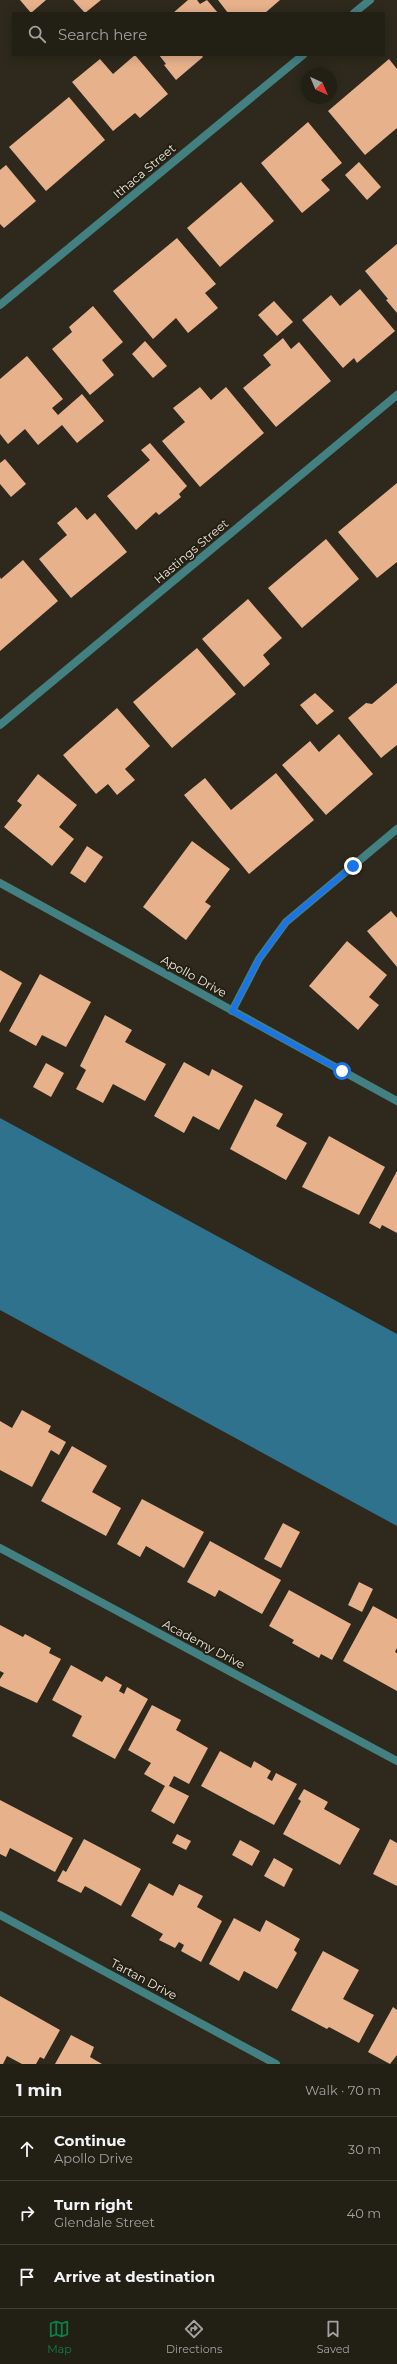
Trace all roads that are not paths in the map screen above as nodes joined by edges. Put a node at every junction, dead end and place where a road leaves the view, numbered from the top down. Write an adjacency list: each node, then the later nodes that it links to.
1 (370, 0): 2 (street)
2 (355, 12)
3 (302, 56): 4 (street, Ithaca Street)
4 (0, 305)
5 (397, 395): 6 (street, Hastings Street)
6 (0, 725)
7 (397, 829): 9 (street)
8 (0, 884): 9 (street, Apollo Drive)
9 (232, 1011): 10 (street, Apollo Drive)
10 (397, 1101)
11 (0, 1548): 12 (street, Academy Drive)
12 (397, 1761)
13 (0, 1915): 14 (street, Tartan Drive)
14 (276, 2064)

